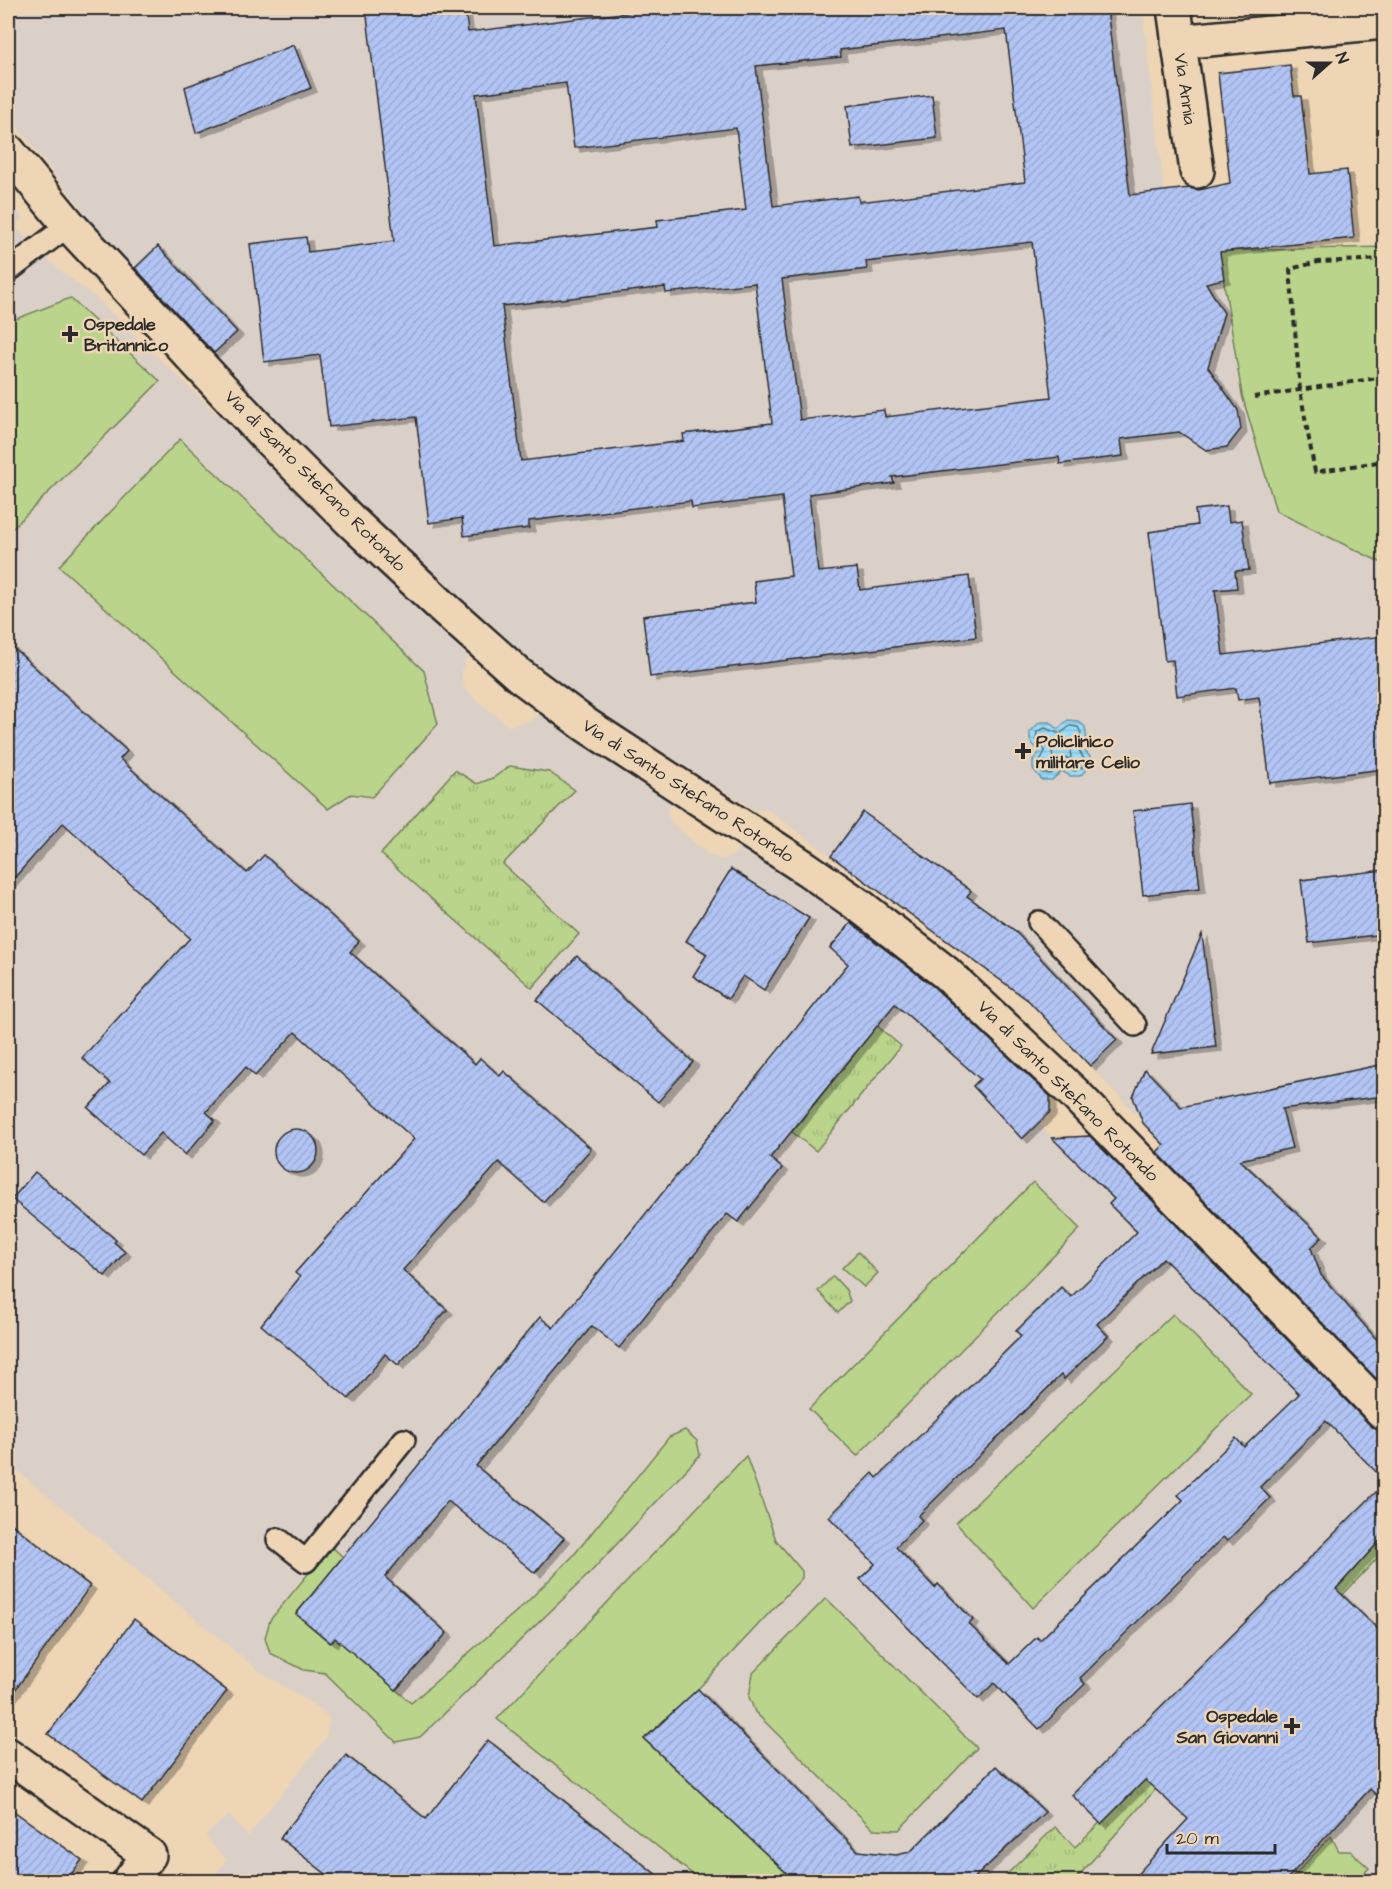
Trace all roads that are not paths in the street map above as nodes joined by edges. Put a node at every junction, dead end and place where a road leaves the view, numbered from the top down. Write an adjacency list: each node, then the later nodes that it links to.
1 (1174, 8): 3 (street, Via Annia)
2 (1384, 22): 3 (street)
3 (1178, 42): 5 (street, Via Annia)
4 (8, 151): 6 (street, Via di Santo Stefano Rotondo)
5 (1197, 171)
6 (69, 225): 7 (lane); 10 (street, Via di Santo Stefano Rotondo)
7 (8, 271)
8 (1040, 922): 9 (lane)
9 (1135, 1025)
10 (1384, 1413)
11 (404, 1440): 12 (lane)
12 (278, 1539)
13 (8, 1755): 14 (street)
14 (129, 1881)

